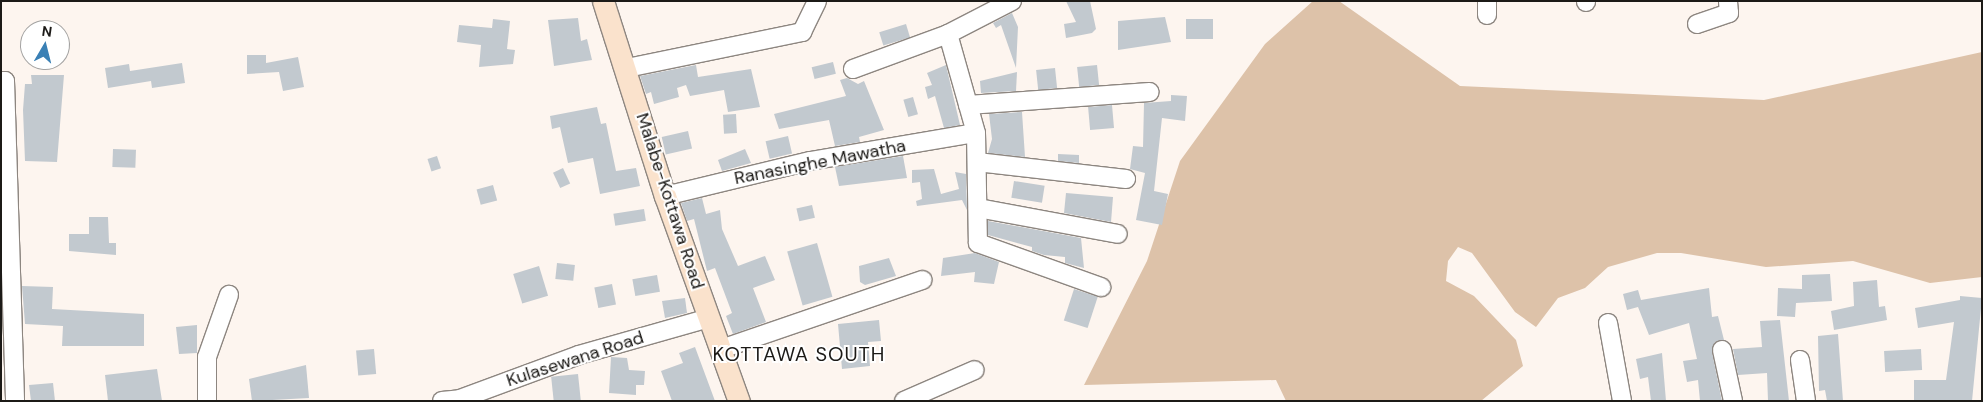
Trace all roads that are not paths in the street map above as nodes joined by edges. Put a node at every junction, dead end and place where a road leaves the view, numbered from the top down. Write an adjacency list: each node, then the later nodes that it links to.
1 (603, 1): 7 (main road, Malabe-Kottawa Road)
2 (817, 1): 7 (street)
3 (1012, 1): 6 (street)
4 (1728, 1): 5 (street)
5 (1697, 24)
6 (948, 34): 8 (street); 11 (street)
7 (627, 68): 15 (main road, Malabe-Kottawa Road)
8 (853, 69)
9 (1, 81): 28 (street)
10 (1150, 92): 11 (street)
11 (968, 105): 12 (street)
12 (976, 133): 13 (street); 15 (street, Ranasinghe Mawatha)
13 (977, 162): 14 (street); 16 (street)
14 (1126, 180)
15 (665, 196): 21 (main road, Malabe-Kottawa Road)
16 (978, 208): 17 (street); 19 (street)
17 (1118, 234)
18 (922, 280): 23 (street)
19 (1101, 287)
20 (229, 294): 29 (street)
21 (709, 318): 23 (main road, Malabe-Kottawa Road); 27 (street, Kulasewana Road)
22 (1608, 323): 33 (street)
23 (721, 349): 31 (main road, Malabe-Kottawa Road)
24 (1722, 350): 34 (street)
25 (1800, 360): 35 (street)
26 (975, 370): 32 (street)
27 (460, 400): 30 (street, Kulasewana Road)
28 (15, 401)
29 (207, 401)
30 (442, 401)
31 (739, 401)
32 (904, 401)
33 (1622, 401)
34 (1733, 401)
35 (1806, 401)

